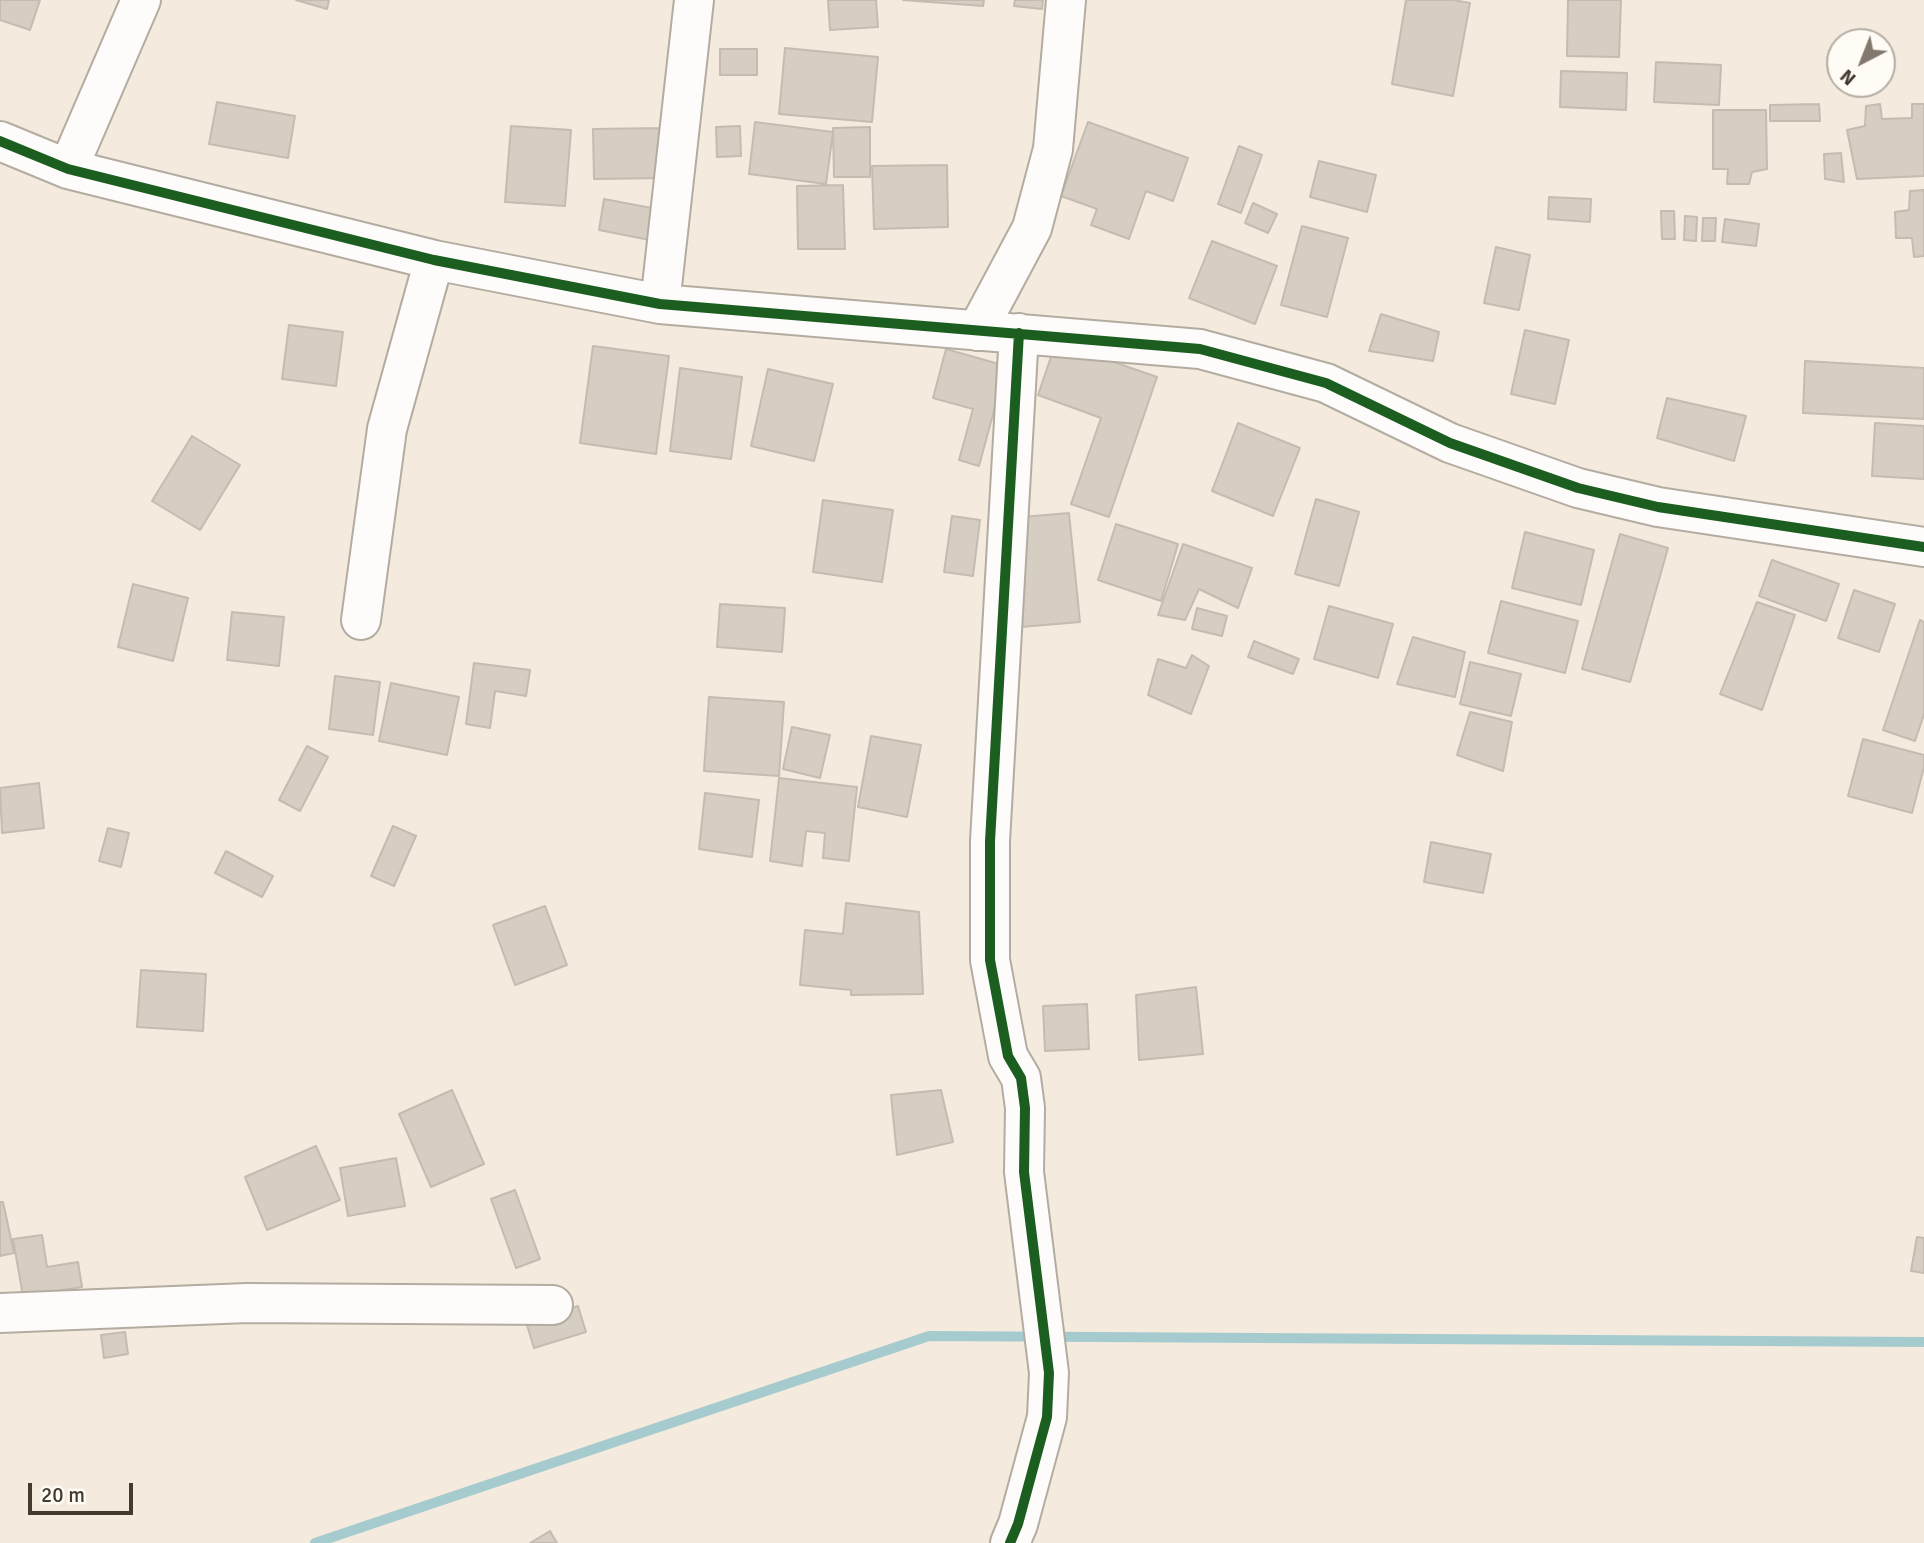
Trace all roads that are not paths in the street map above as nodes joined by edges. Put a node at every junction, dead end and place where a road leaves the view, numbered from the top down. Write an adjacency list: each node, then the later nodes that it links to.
1 (141, 0): 5 (street)
2 (694, 0): 7 (street)
3 (1066, 0): 8 (street)
4 (0, 141): 5 (street)
5 (68, 169): 6 (street)
6 (433, 260): 7 (street); 11 (street)
7 (660, 304): 8 (street)
8 (977, 331): 9 (street)
9 (1019, 333): 10 (street); 14 (street)
10 (1924, 547)
11 (361, 620)
12 (553, 1305): 13 (street)
13 (0, 1313)
14 (1010, 1543)

